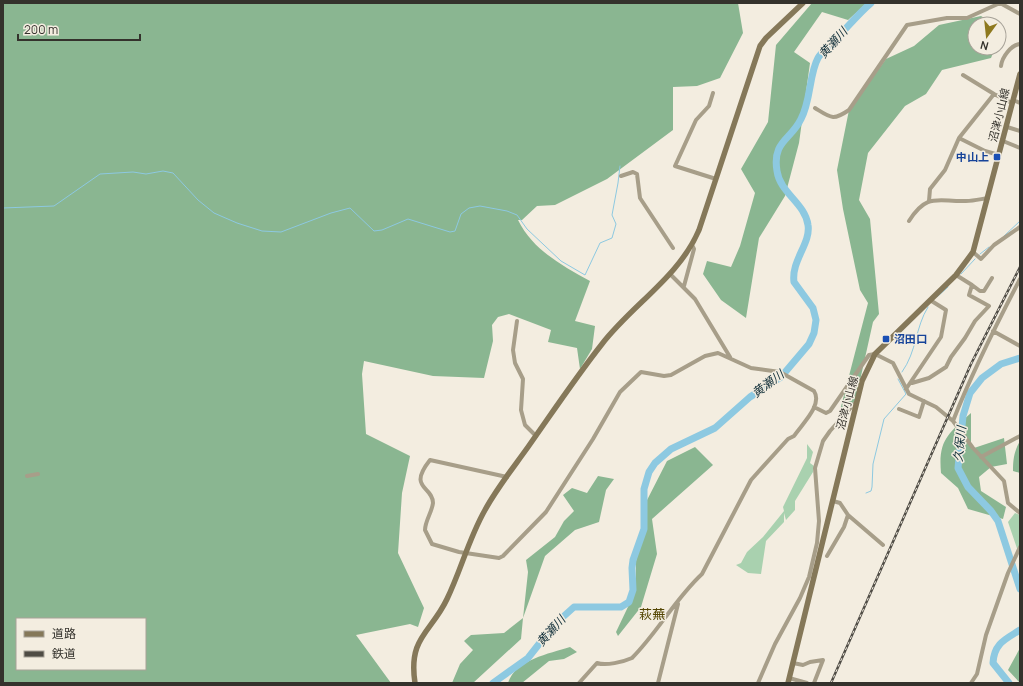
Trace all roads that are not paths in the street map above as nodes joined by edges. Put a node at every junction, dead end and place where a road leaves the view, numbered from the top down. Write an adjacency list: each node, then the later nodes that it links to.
1 (803, 3): 20 (street)
2 (1000, 3): 3 (street); 12 (street)
3 (1020, 14)
4 (1020, 44): 5 (street)
5 (1001, 66)
6 (1020, 74): 10 (street, 沼津小山線)
7 (963, 75): 9 (street)
8 (713, 92): 20 (street)
9 (994, 94): 10 (street); 15 (street)
10 (1013, 101): 11 (street); 13 (street, 沼津小山線)
11 (1020, 103)
12 (815, 108)
13 (1007, 127): 14 (street); 16 (street, 沼津小山線)
14 (1020, 131)
15 (959, 138): 18 (street); 22 (street)
16 (1003, 141): 17 (street); 18 (street, 沼津小山線)
17 (1020, 148)
18 (999, 155): 21 (street, 沼津小山線)
19 (621, 176): 26 (street)
20 (716, 179): 25 (street)
21 (988, 198): 22 (street); 27 (street, 沼津小山線)
22 (929, 201): 23 (street)
23 (909, 221)
24 (1020, 227): 27 (street)
25 (692, 245): 28 (street); 33 (street)
26 (673, 248)
27 (973, 252): 29 (street, 沼津小山線)
28 (670, 274): 33 (street); 47 (street)
29 (956, 275): 32 (street); 34 (street, 沼津小山線)
30 (992, 278): 32 (street)
31 (1020, 279): 36 (street)
32 (972, 285): 40 (street)
33 (684, 286): 39 (street)
34 (930, 300): 38 (street, 沼津小山線); 40 (street)
35 (517, 321): 47 (street)
36 (993, 331): 37 (street); 46 (street)
37 (1020, 346)
38 (875, 354): 41 (street); 42 (street, 沼津小山線); 44 (street)
39 (730, 357): 44 (street); 58 (street)
40 (912, 383): 41 (street)
41 (906, 390): 43 (street)
42 (858, 400): 53 (street, 沼津小山線); 60 (street)
43 (924, 401): 45 (street); 46 (street)
44 (814, 407): 61 (street)
45 (899, 409)
46 (953, 421): 49 (street)
47 (536, 436): 52 (street)
48 (1020, 436): 49 (street)
49 (981, 457): 54 (street)
50 (38, 474): 51 (street)
51 (27, 476)
52 (507, 477): 58 (street); 58 (street)
53 (833, 501): 55 (street); 60 (street, 沼津小山線)
54 (1020, 513)
55 (848, 515): 56 (street); 59 (street)
56 (883, 544)
57 (1020, 547): 70 (street)
58 (465, 552): 64 (street)
59 (827, 556)
60 (811, 578): 62 (street, 沼津小山線); 67 (street)
61 (678, 602): 65 (street); 66 (street)
62 (793, 664): 63 (street, 沼津小山線); 69 (street)
63 (789, 681): 68 (street)
64 (415, 683)
65 (579, 683)
66 (658, 683)
67 (758, 683)
68 (807, 683)
69 (814, 683)
70 (970, 683)

